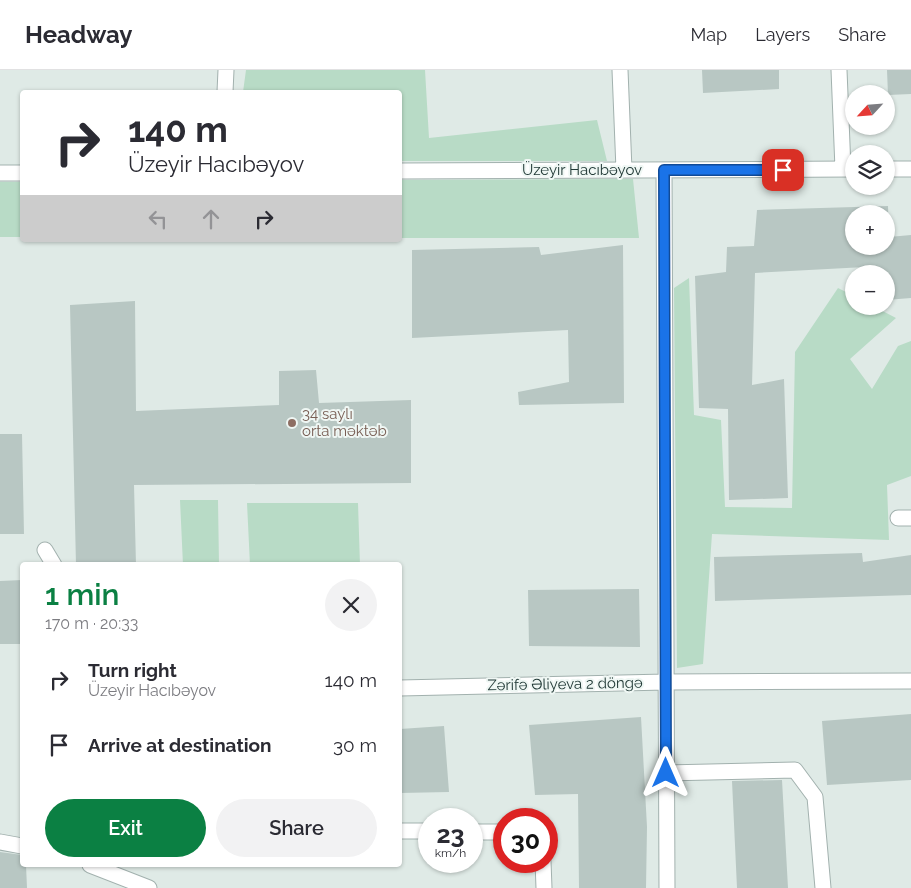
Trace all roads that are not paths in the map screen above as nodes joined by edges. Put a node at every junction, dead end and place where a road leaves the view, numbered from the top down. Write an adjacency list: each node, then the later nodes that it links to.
1 (226, 70): 4 (street)
2 (620, 70): 9 (street)
3 (840, 70): 5 (street)
4 (224, 90)
5 (846, 145)
6 (845, 169): 10 (street, Üzeyir Hacıbəyov)
7 (895, 169): 8 (street)
8 (911, 169)
9 (624, 170): 10 (street, Üzeyir Hacıbəyov); 11 (street, Üzeyir Hacıbəyov)
10 (664, 170): 17 (street)
11 (402, 171)
12 (20, 173): 13 (street)
13 (0, 174)
14 (45, 550): 15 (street)
15 (52, 562)
16 (911, 681): 17 (street, Zərifə Əliyeva 2 döngə)
17 (666, 682): 18 (street, Zərifə Əliyeva 2 döngə); 19 (street)
18 (402, 688)
19 (666, 773): 28 (street); 29 (street)
20 (402, 831): 21 (street)
21 (418, 831)
22 (0, 842): 23 (street)
23 (20, 846)
24 (95, 867): 26 (street)
25 (543, 873): 27 (street)
26 (149, 888)
27 (544, 888)
28 (667, 888)
29 (824, 888)

